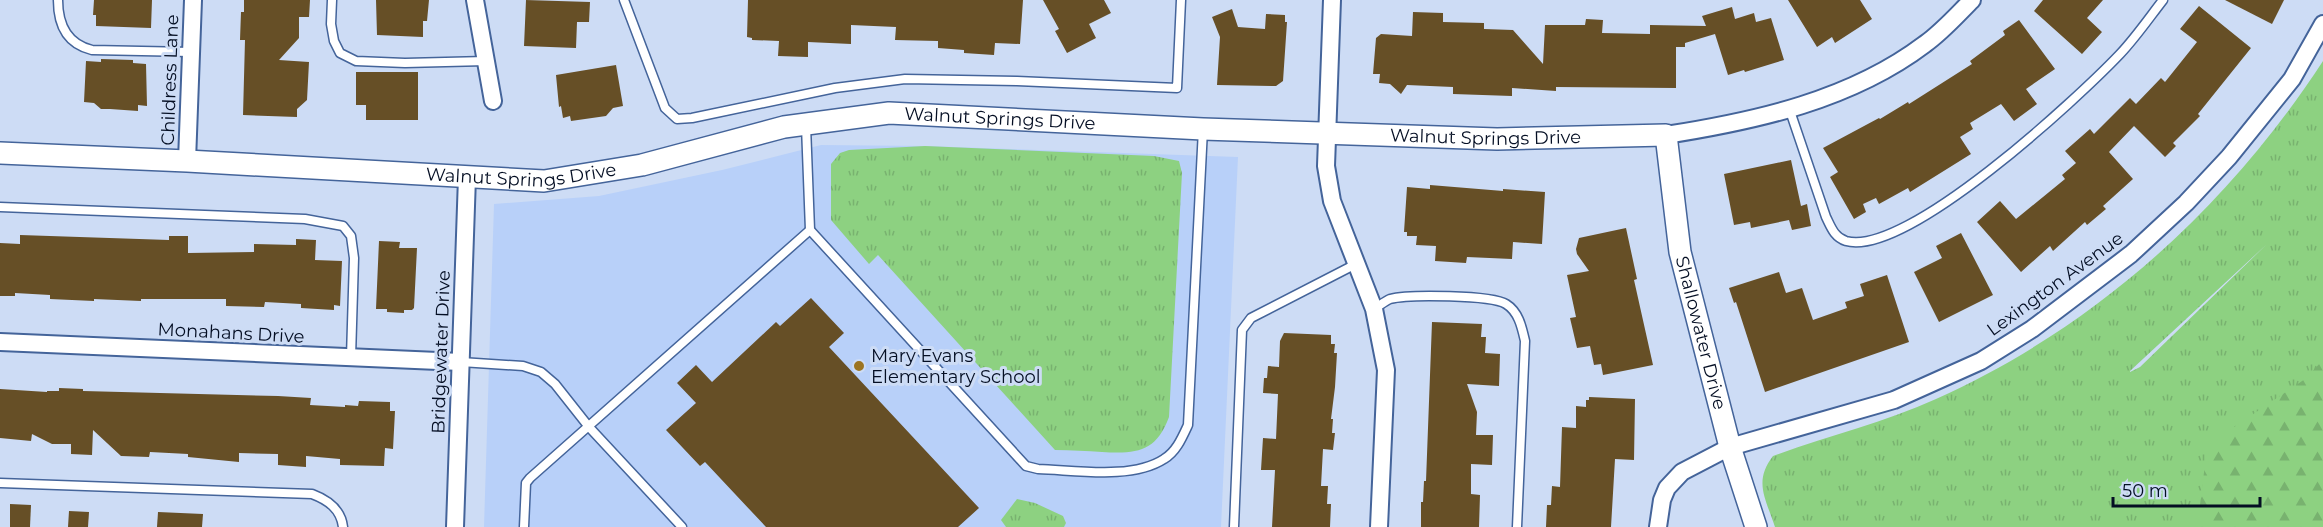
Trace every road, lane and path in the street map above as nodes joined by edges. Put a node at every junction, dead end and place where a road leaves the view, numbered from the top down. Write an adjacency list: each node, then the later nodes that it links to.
1 (58, 0): 11 (lane)
2 (193, 0): 11 (street, Childress Lane)
3 (332, 0): 12 (lane)
4 (475, 0): 12 (street)
5 (624, 0): 6 (lane)
6 (1181, 0)
7 (1332, 0): 17 (street)
8 (1972, 0): 14 (street, Walnut Springs Drive)
9 (2163, 0): 14 (lane)
10 (2323, 24): 30 (street, Lexington Avenue)
11 (191, 52): 20 (street, Childress Lane)
12 (486, 61): 13 (street)
13 (492, 101)
14 (1789, 108): 18 (street, Walnut Springs Drive)
15 (806, 124): 16 (street, Walnut Springs Drive); 21 (street, Walnut Springs Drive); 23 (lane)
16 (1203, 129): 17 (street, Walnut Springs Drive); 23 (lane)
17 (1327, 133): 18 (street, Walnut Springs Drive); 24 (street)
18 (1666, 135): 30 (street, Shallowater Drive)
19 (0, 153): 20 (street, Walnut Springs Drive)
20 (187, 160): 21 (street, Walnut Springs Drive)
21 (467, 177): 28 (street, Bridgewater Drive)
22 (0, 207): 27 (lane)
23 (810, 230): 29 (lane)
24 (1356, 264): 25 (street); 36 (lane)
25 (1374, 309): 37 (street); 38 (lane)
26 (0, 342): 27 (street, Monahans Drive)
27 (351, 357): 28 (street, Monahans Drive)
28 (460, 362): 29 (lane); 33 (street, Bridgewater Drive)
29 (589, 427): 34 (lane); 35 (lane)
30 (1730, 447): 39 (street, Lexington Avenue); 40 (street, Shallowater Drive)
31 (0, 483): 32 (lane)
32 (343, 527)
33 (454, 527)
34 (524, 527)
35 (682, 527)
36 (1234, 527)
37 (1379, 527)
38 (1516, 527)
39 (1658, 527)
40 (1756, 527)

